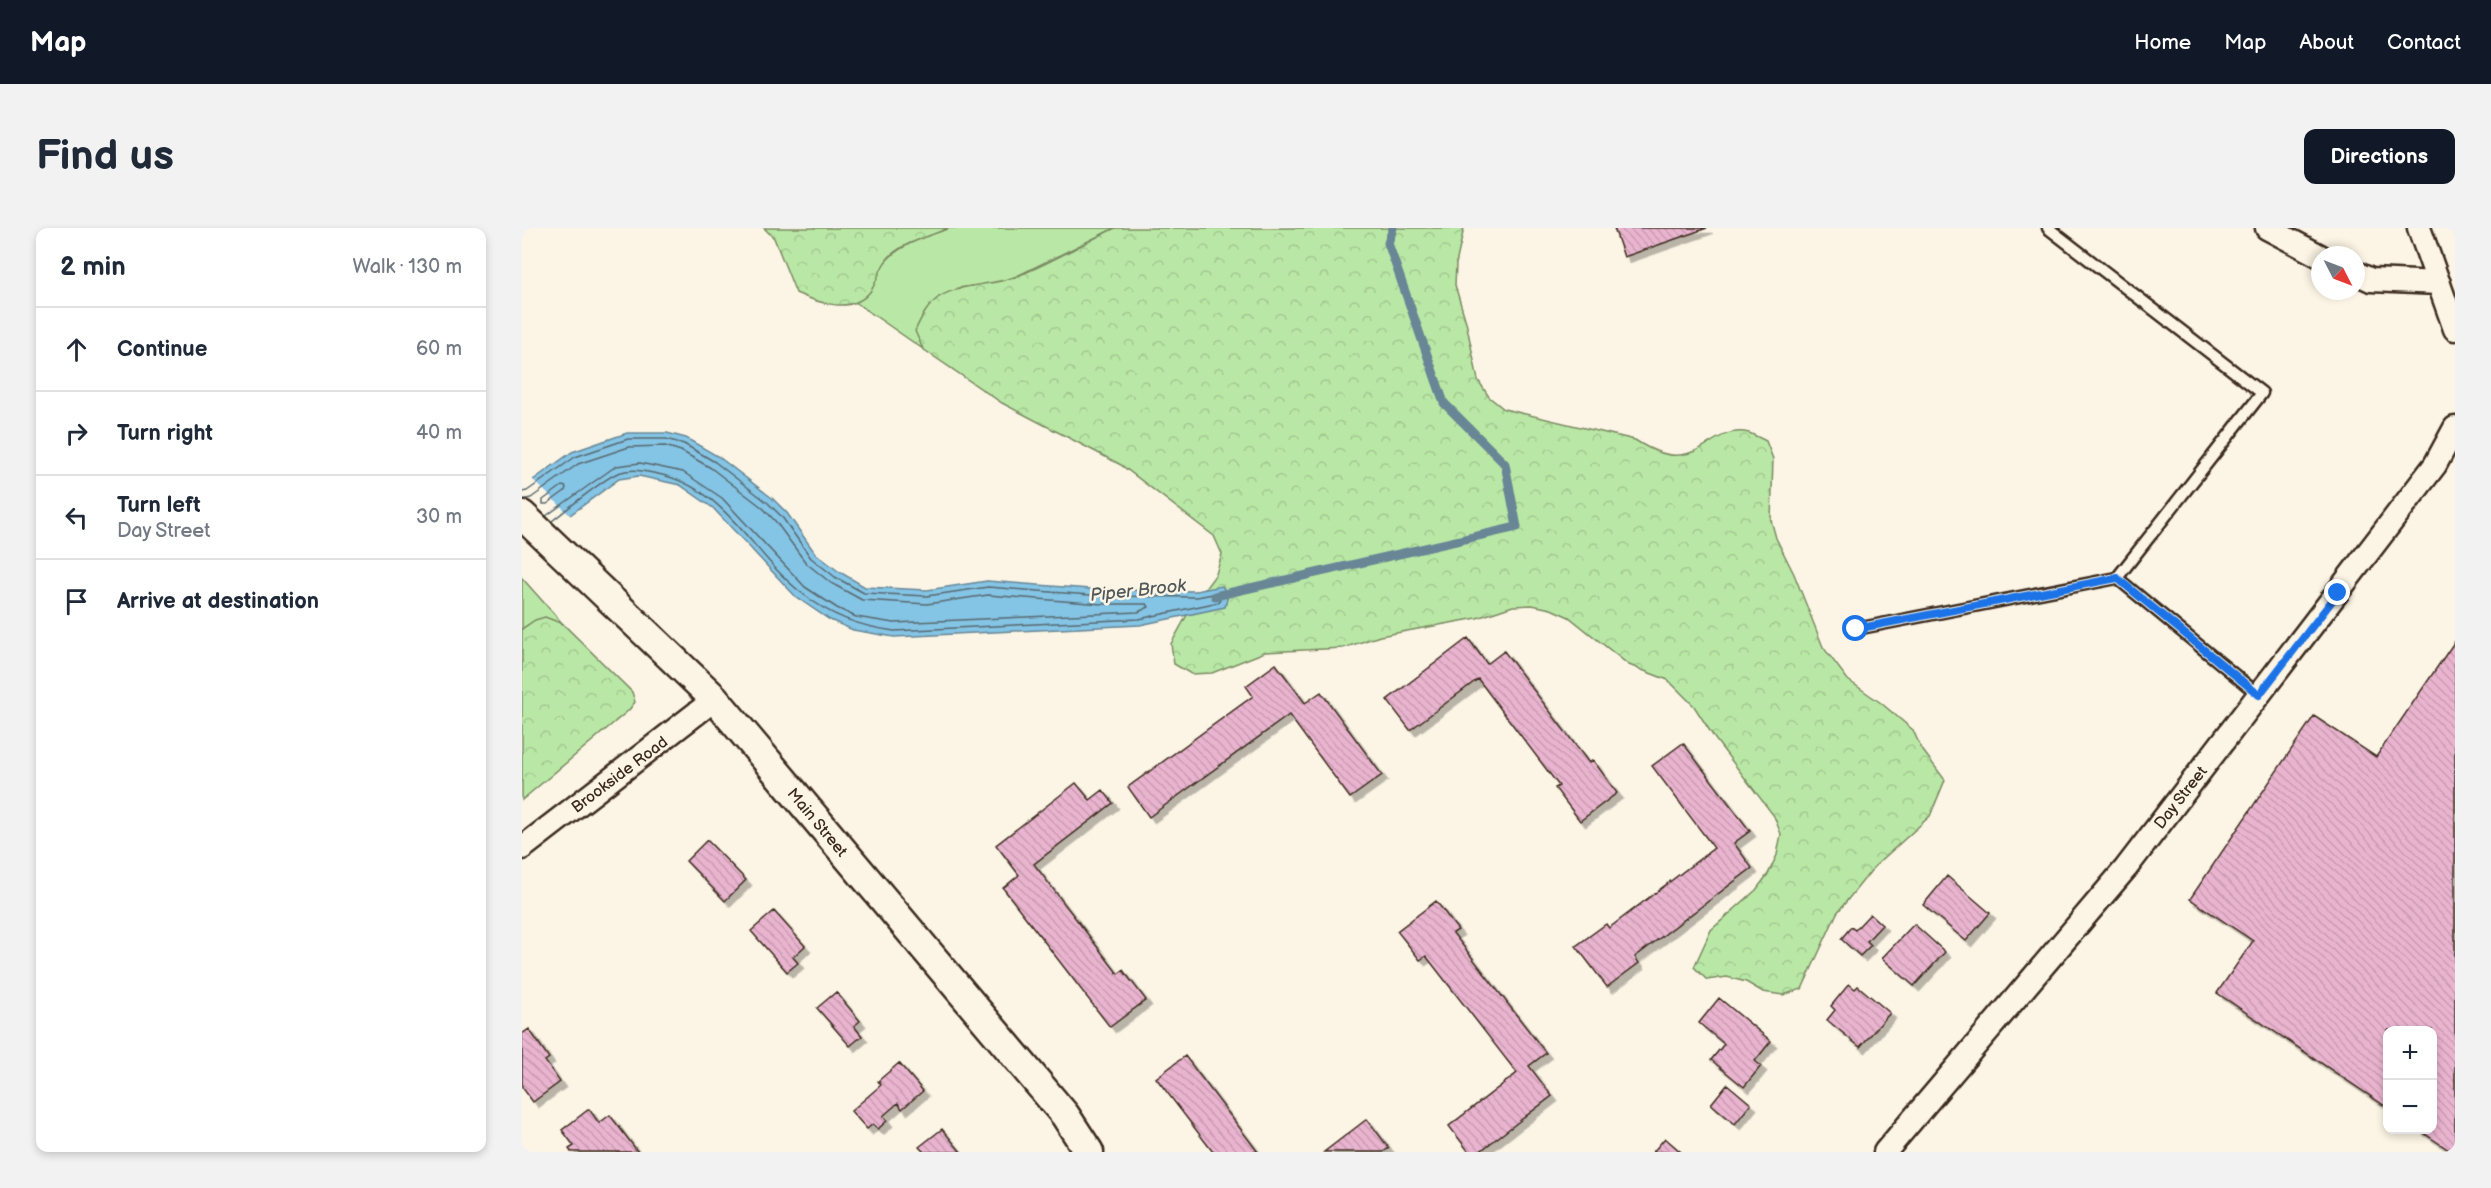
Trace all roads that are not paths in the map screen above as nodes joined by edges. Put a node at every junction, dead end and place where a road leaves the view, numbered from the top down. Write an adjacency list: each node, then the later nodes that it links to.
1 (2048, 228): 10 (lane)
2 (2267, 228): 4 (street)
3 (2419, 228): 6 (street)
4 (2311, 251)
5 (2365, 277): 6 (street)
6 (2439, 283): 7 (street)
7 (2455, 329)
8 (2455, 428): 12 (street, Day Street)
9 (522, 515): 13 (street, Main Street)
10 (2117, 578): 11 (lane); 12 (lane)
11 (1856, 629)
12 (2259, 695): 16 (street, Day Street)
13 (715, 699): 14 (street, Brookside Road); 15 (street, Main Street)
14 (522, 848)
15 (1089, 1152)
16 (1885, 1152)

